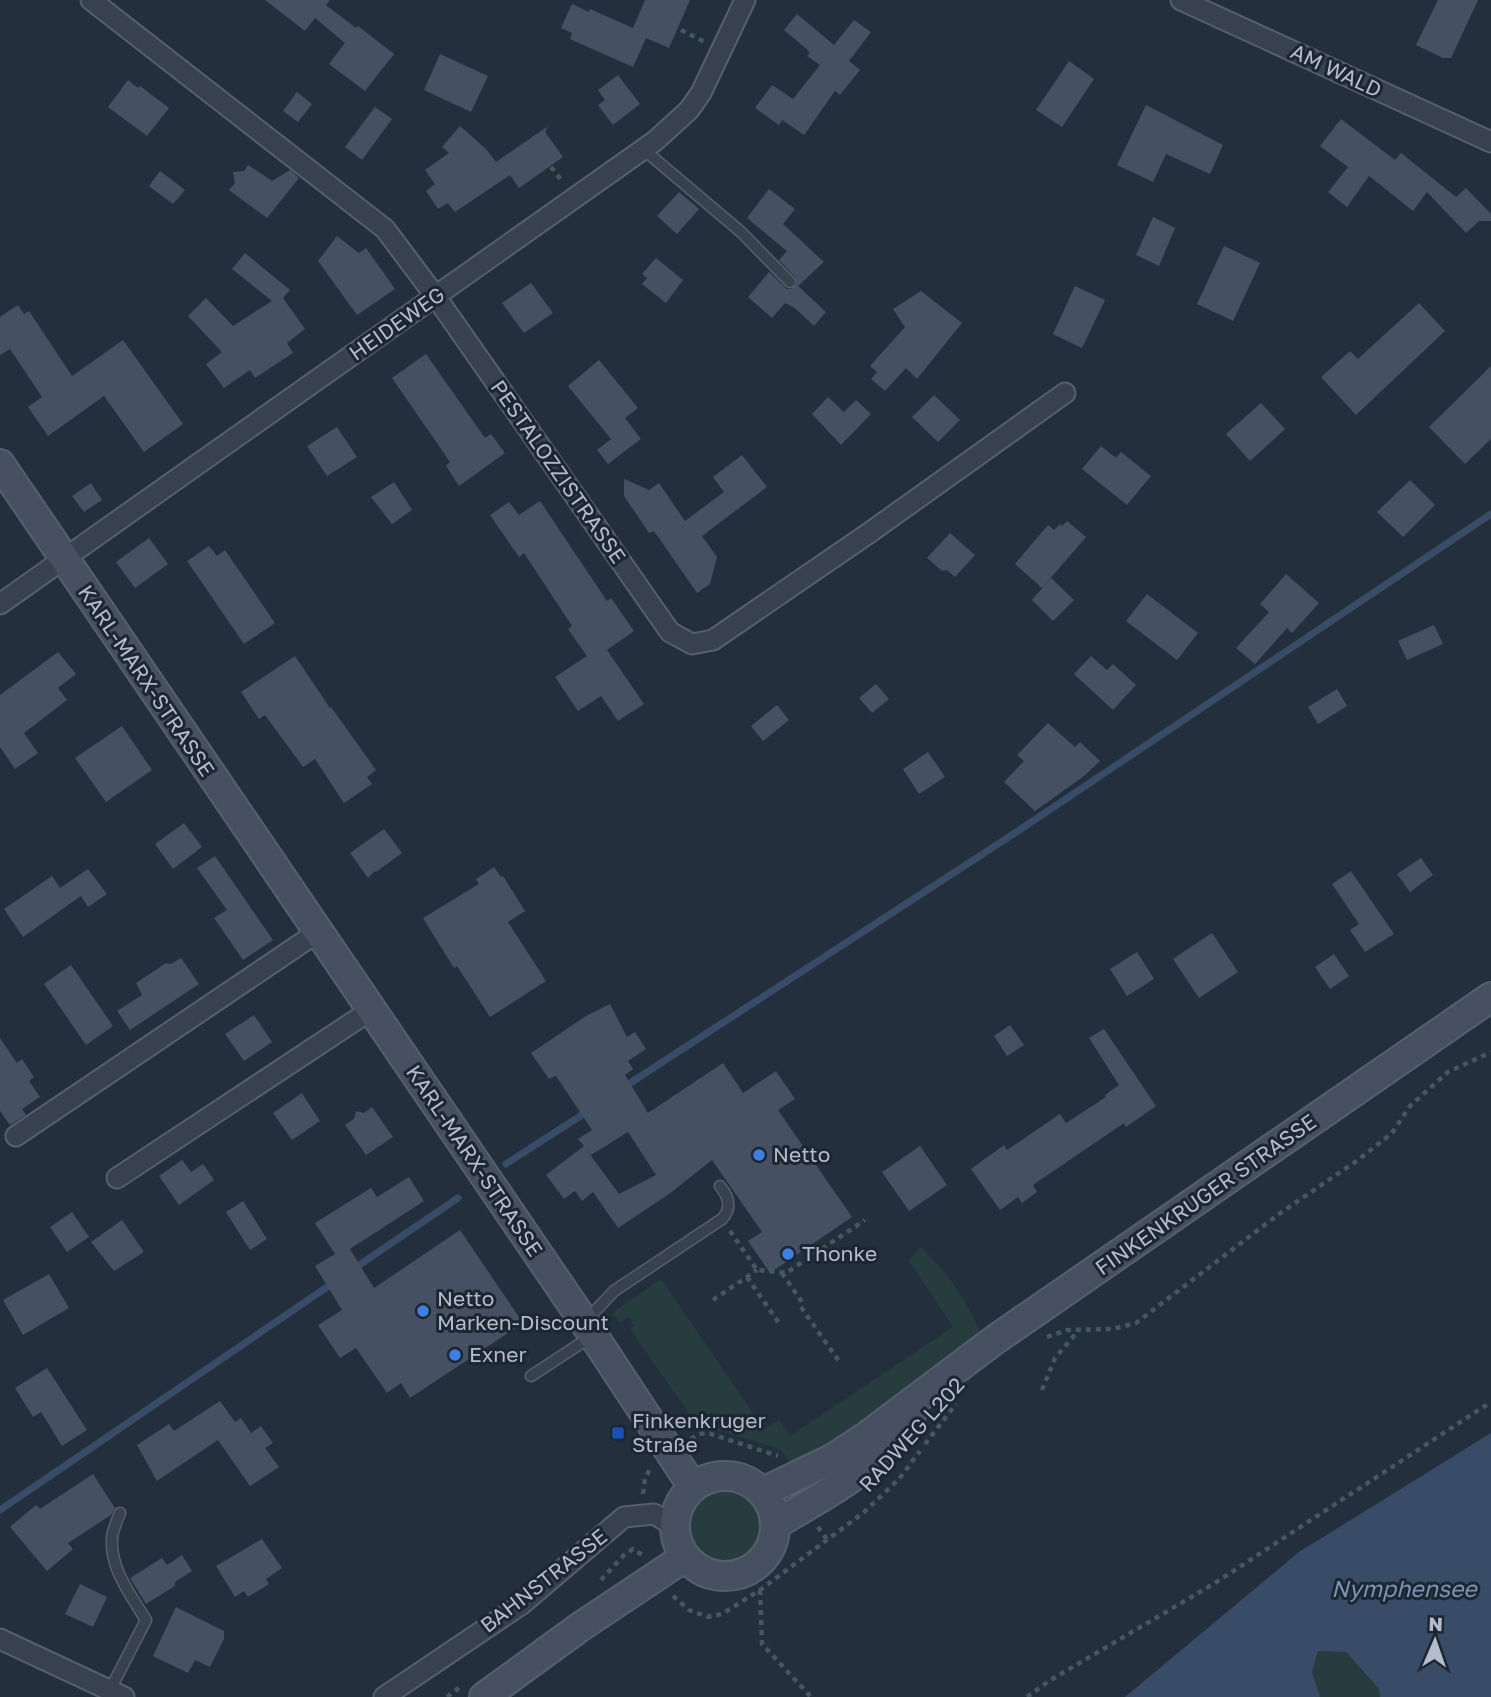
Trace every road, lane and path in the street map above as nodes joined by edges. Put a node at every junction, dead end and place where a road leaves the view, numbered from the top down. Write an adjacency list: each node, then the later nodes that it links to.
1 (91, 0): 7 (street, PESTALOZZISTRASSE)
2 (745, 0): 5 (street, HEIDEWEG)
3 (1181, 0): 4 (street, AM WALD)
4 (1491, 142)
5 (643, 149): 6 (lane); 7 (street, HEIDEWEG)
6 (790, 282)
7 (436, 296): 8 (street, PESTALOZZISTRASSE); 10 (street, HEIDEWEG)
8 (1065, 393)
9 (0, 464): 10 (main road, KARL-MARX-STRASSE)
10 (63, 559): 11 (street, HEIDEWEG); 12 (main road, KARL-MARX-STRASSE)
11 (0, 604)
12 (318, 932): 14 (main road, KARL-MARX-STRASSE); 16 (street)
13 (1491, 997): 32 (main road, FINKENKRUGER STRASSE)
14 (371, 1010): 17 (street); 26 (main road, KARL-MARX-STRASSE)
15 (1491, 1052): 27 (path)
16 (16, 1136)
17 (117, 1178)
18 (720, 1186): 19 (lane)
19 (722, 1219): 21 (path); 26 (lane)
20 (865, 1220): 22 (path)
21 (757, 1270): 22 (path); 23 (path)
22 (781, 1273): 29 (path)
23 (747, 1277): 24 (path); 25 (path)
24 (713, 1300)
25 (779, 1323)
26 (589, 1329): 30 (lane); 35 (main road, KARL-MARX-STRASSE)
27 (1079, 1330): 28 (path); 31 (path)
28 (1043, 1338)
29 (841, 1364)
30 (531, 1376)
31 (1042, 1390)
32 (922, 1395): 36 (main road, FINKENKRUGER STRASSE); 39 (main road, FINKENKRUGER STRASSE)
33 (960, 1401): 44 (path, RADWEG L202)
34 (1491, 1402): 56 (path)
35 (671, 1454): 36 (path); 37 (main road, KARL-MARX-STRASSE); 41 (path)
36 (791, 1477): 38 (main road, FINKENKRUGER STRASSE)
37 (693, 1487): 38 (main road); 43 (main road)
38 (763, 1492): 42 (main road)
39 (805, 1507): 42 (main road, FINKENKRUGER STRASSE); 44 (path)
40 (120, 1513): 52 (lane)
41 (640, 1516): 43 (street); 45 (path); 53 (street, BAHNSTRASSE)
42 (776, 1524): 46 (main road)
43 (674, 1526): 46 (main road)
44 (828, 1541): 49 (path, RADWEG L202)
45 (633, 1549): 47 (path, RADWEG L202); 48 (path)
46 (685, 1557): 47 (main road)
47 (661, 1574): 49 (path, RADWEG L202); 51 (main road)
48 (593, 1588)
49 (760, 1590): 55 (path)
50 (0, 1639): 52 (street)
51 (476, 1689): 54 (path)
52 (117, 1694)
53 (384, 1697)
54 (447, 1697)
55 (811, 1697)
56 (1027, 1697)

